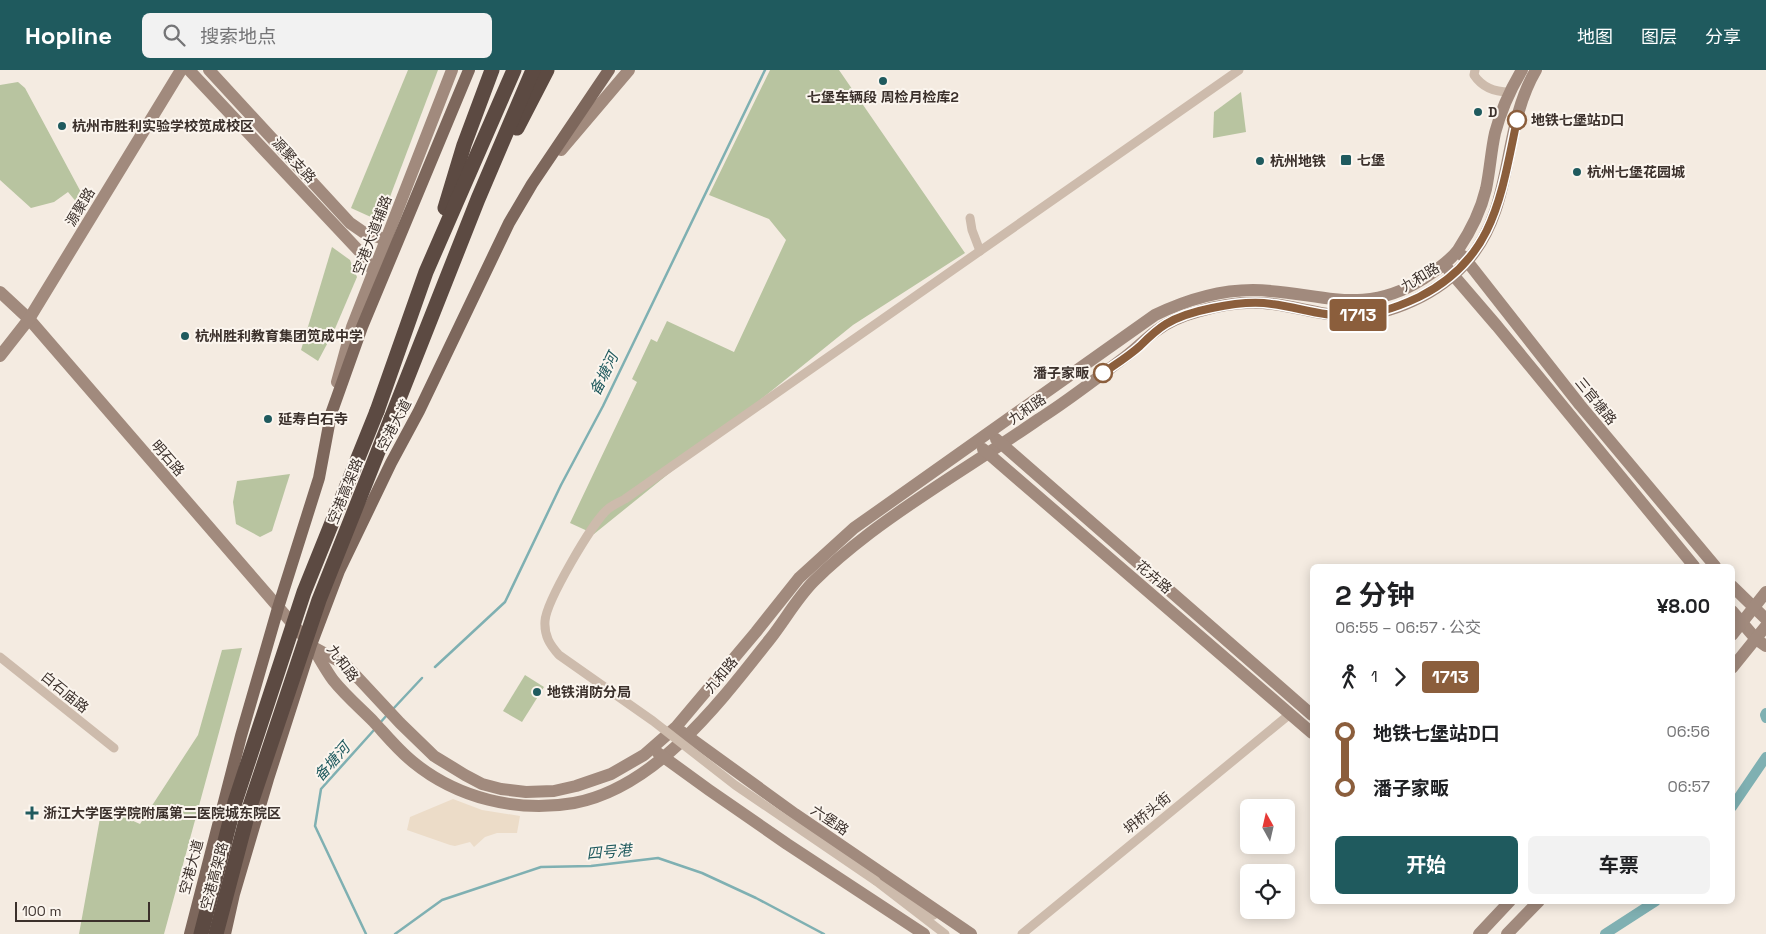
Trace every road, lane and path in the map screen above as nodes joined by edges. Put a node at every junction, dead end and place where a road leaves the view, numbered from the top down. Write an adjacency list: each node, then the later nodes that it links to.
1 (181, 70): 29 (street, 源聚路)
2 (189, 70): 25 (street, 源聚支路)
3 (209, 70): 20 (street, 源聚支路)
4 (452, 70): 20 (street, 空港大道辅路)
5 (469, 70): 31 (main road, 空港大道)
6 (492, 70): 26 (highway)
7 (514, 70): 26 (highway, 空港高架路)
8 (533, 70): 18 (highway, 空港高架路)
9 (546, 70): 18 (highway)
10 (609, 70): 17 (main road, 空港大道)
11 (629, 70): 17 (street)
12 (1239, 70): 22 (street, bridge)
13 (1475, 70): 16 (street)
14 (1522, 70): 16 (street, 九和路)
15 (1536, 70): 23 (street, 九和路)
16 (1509, 92): 21 (street, 九和路)
17 (532, 184): 48 (main road, 空港大道)
18 (478, 199): 65 (highway, 空港高架路, bridge)
19 (970, 218): 22 (street)
20 (387, 240): 25 (street, 空港大道辅路)
21 (1458, 250): 23 (street, 三官塘路); 24 (street, 九和路)
22 (980, 251): 59 (street, bridge)
23 (1467, 261): 27 (street, 九和路); 37 (street, 三官塘路)
24 (1444, 264): 27 (street, 三官塘路); 32 (street, 九和路)
25 (374, 272): 31 (street, 空港大道辅路)
26 (426, 272): 64 (highway, 空港高架路, bridge)
27 (1453, 274): 34 (street, 九和路); 36 (street, 三官塘路)
28 (0, 292): 29 (street, 明石路)
29 (29, 319): 30 (street, 源聚路); 41 (street, 明石路)
30 (0, 356)
31 (331, 414): 41 (main road, 空港大道)
32 (989, 433): 33 (street, 九和路); 34 (street, 花卉路)
33 (976, 442): 35 (street, 花卉路); 53 (street, 九和路)
34 (1002, 444): 35 (street, 九和路); 51 (street, 花卉路)
35 (988, 453): 52 (street, 花卉路); 55 (street, 九和路)
36 (1692, 564)
37 (1713, 564)
38 (1735, 589): 40 (street)
39 (1766, 592): 40 (street)
40 (1754, 606): 43 (street); 44 (street)
41 (278, 608): 48 (street, 明石路); 63 (main road, 空港大道)
42 (1735, 614): 44 (street)
43 (1766, 619)
44 (1742, 622): 46 (street); 47 (street)
45 (1766, 626): 47 (street)
46 (1735, 631)
47 (1761, 642): 50 (street)
48 (311, 646): 57 (street, 九和路); 58 (street, 九和路); 66 (main road, 空港大道)
49 (0, 657): 56 (street, 白石庙路)
50 (1735, 665)
51 (1310, 713)
52 (1290, 714): 54 (street, 花卉路); 70 (street, 坍桥头街)
53 (676, 727): 55 (street, 六堡路); 57 (street, 九和路)
54 (1310, 731)
55 (688, 736): 58 (street, 九和路); 62 (street, 六堡路)
56 (114, 748)
57 (652, 749): 58 (street)
58 (663, 757): 67 (street)
59 (876, 881): 62 (street); 68 (street)
60 (1506, 904): 71 (street)
61 (1536, 904): 72 (street)
62 (955, 924): 69 (street, 六堡路)
63 (190, 934)
64 (201, 934)
65 (216, 934)
66 (225, 934)
67 (924, 934)
68 (945, 934)
69 (971, 934)
70 (1022, 934)
71 (1479, 934)
72 (1507, 934)

